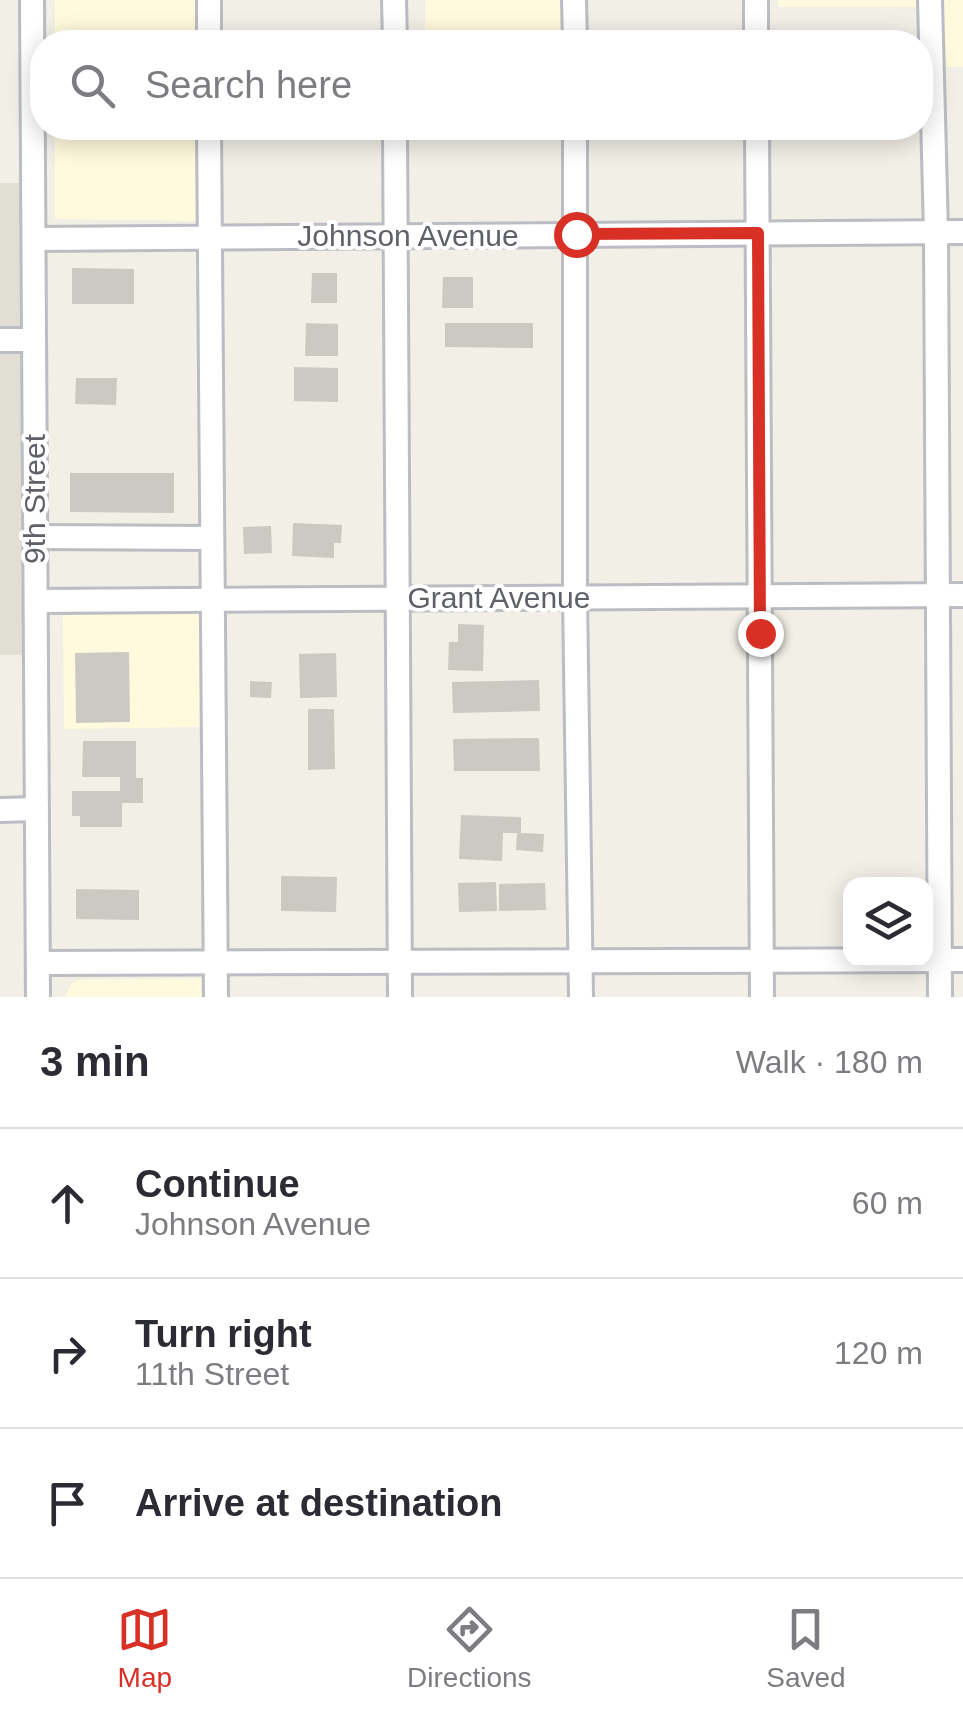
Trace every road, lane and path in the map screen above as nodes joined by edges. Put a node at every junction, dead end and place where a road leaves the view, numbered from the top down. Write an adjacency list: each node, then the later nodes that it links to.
1 (32, 0): 7 (street, 9th Street)
2 (208, 0): 8 (street)
3 (394, 0): 9 (street)
4 (574, 0): 10 (street)
5 (756, 0): 11 (street)
6 (930, 0): 12 (street)
7 (32, 30)
8 (209, 30)
9 (394, 30)
10 (574, 30)
11 (756, 30)
12 (931, 30)
13 (933, 116): 19 (street)
14 (33, 140): 25 (street, 9th Street)
15 (210, 140): 24 (street)
16 (395, 140): 23 (street)
17 (575, 140): 22 (street)
18 (757, 140): 21 (street)
19 (936, 232): 20 (street, Johnson Avenue); 21 (street, Johnson Avenue); 30 (street)
20 (963, 232)
21 (758, 233): 22 (street, Johnson Avenue); 32 (street)
22 (576, 234): 23 (street, Johnson Avenue); 33 (street)
23 (396, 236): 24 (street, Johnson Avenue); 34 (street)
24 (210, 238): 25 (street, Johnson Avenue); 29 (street)
25 (34, 239): 27 (street, 9th Street)
26 (0, 340): 27 (street)
27 (34, 340): 28 (street, 9th Street)
28 (36, 537): 29 (street); 36 (street, 9th Street)
29 (212, 538): 35 (street)
30 (938, 596): 31 (street, Grant Avenue); 32 (street, Grant Avenue); 40 (street)
31 (963, 596)
32 (760, 597): 33 (street, Grant Avenue); 39 (street)
33 (576, 598): 34 (street, Grant Avenue); 41 (street)
34 (398, 599): 35 (street, Grant Avenue); 43 (street)
35 (212, 600): 36 (street, Grant Avenue); 42 (street)
36 (36, 601): 38 (street, 9th Street)
37 (0, 810): 38 (street)
38 (37, 810): 44 (street, 9th Street)
39 (762, 960): 40 (street); 41 (street); 49 (street)
40 (952, 960): 50 (street)
41 (581, 961): 43 (street); 48 (street)
42 (216, 962): 43 (street); 44 (street); 46 (street)
43 (400, 962): 47 (street)
44 (38, 963): 45 (street, 9th Street)
45 (38, 997)
46 (216, 997)
47 (400, 997)
48 (581, 997)
49 (762, 997)
50 (940, 997)

